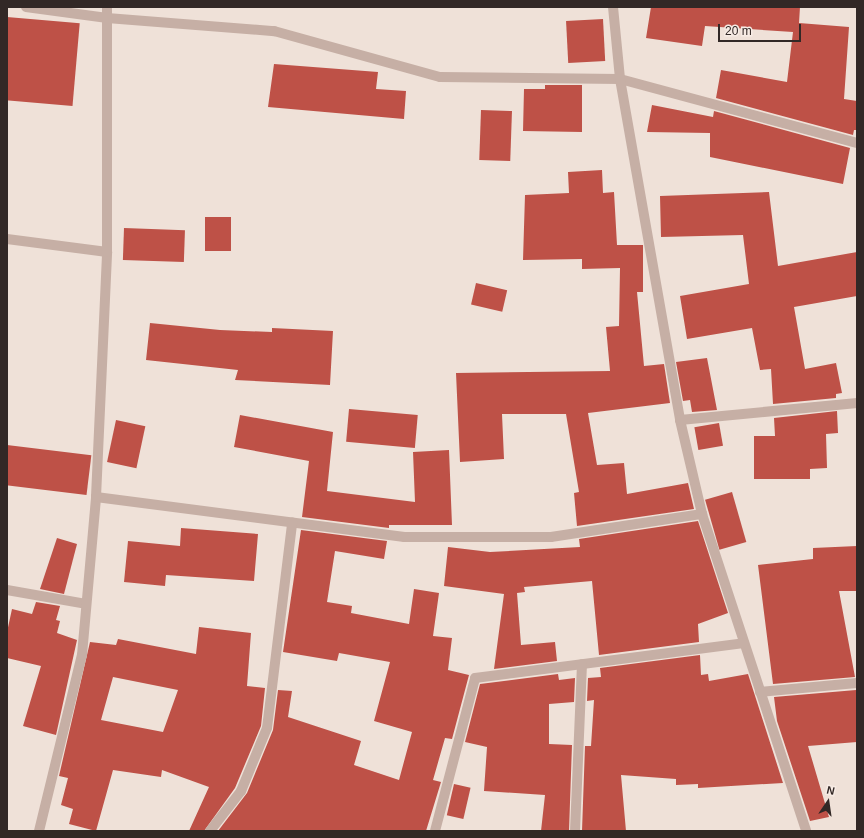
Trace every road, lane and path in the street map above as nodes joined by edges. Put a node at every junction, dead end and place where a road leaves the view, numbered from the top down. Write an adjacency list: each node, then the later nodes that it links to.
1 (26, 7): 4 (street)
2 (107, 7): 4 (street)
3 (613, 7): 5 (street)
4 (107, 18): 5 (street); 8 (street)
5 (620, 79): 6 (street); 10 (street)
6 (857, 143)
7 (7, 239): 8 (street)
8 (107, 252): 11 (street)
9 (857, 403): 10 (street)
10 (680, 420): 12 (street)
11 (96, 497): 13 (street); 15 (street)
12 (702, 514): 13 (street); 16 (street)
13 (292, 523): 21 (street)
14 (7, 590): 15 (street)
15 (86, 604): 20 (street)
16 (744, 643): 17 (street); 19 (street)
17 (582, 664): 22 (street); 23 (street)
18 (857, 683): 19 (street)
19 (760, 692): 24 (street)
20 (39, 831)
21 (210, 831)
22 (435, 831)
23 (575, 831)
24 (806, 831)

